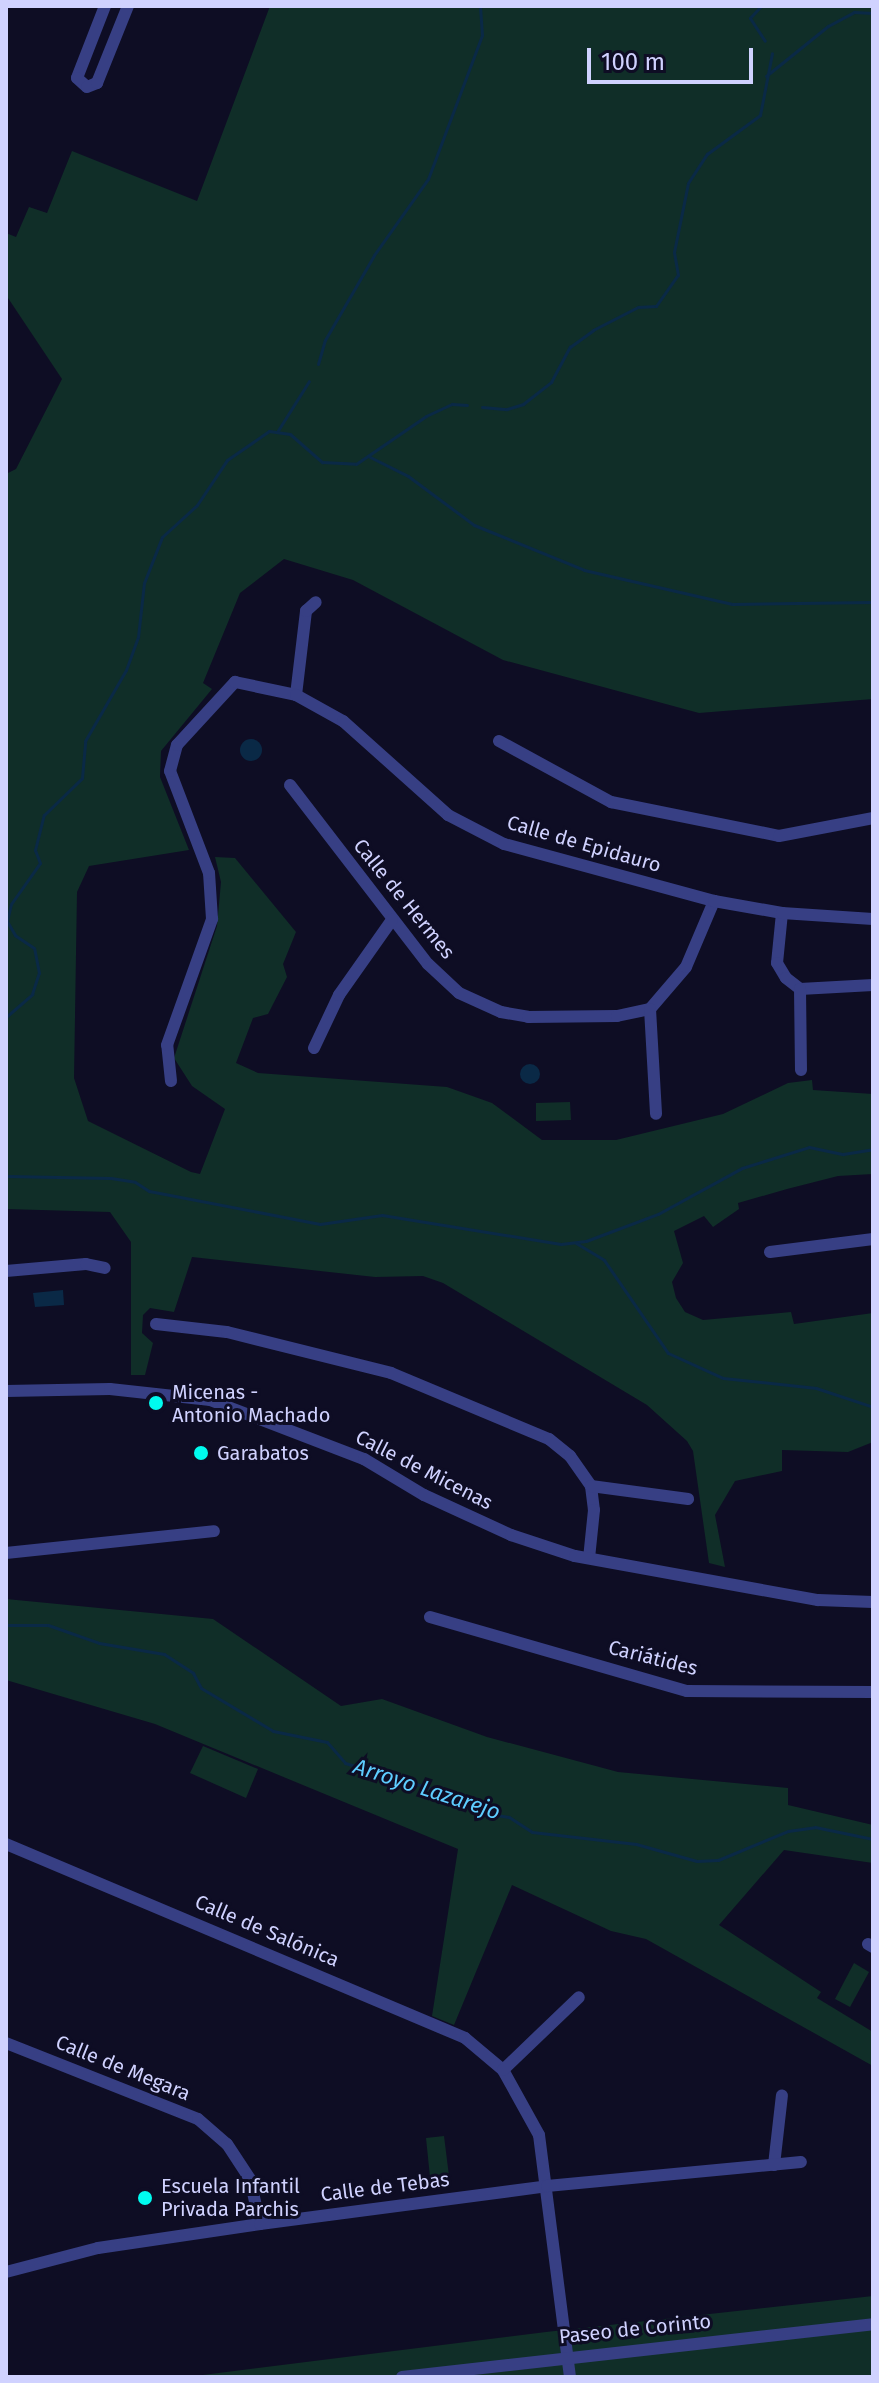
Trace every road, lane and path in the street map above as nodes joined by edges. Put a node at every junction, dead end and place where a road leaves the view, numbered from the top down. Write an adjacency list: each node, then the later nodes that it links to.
1 (105, 6): 2 (street)
2 (128, 6)
3 (316, 602): 4 (street)
4 (296, 695): 8 (street, Calle de Epidauro); 17 (street, Calle de Epidauro)
5 (499, 741): 7 (street)
6 (290, 785): 11 (street, Calle de Hermes)
7 (873, 818)
8 (714, 901): 9 (street, Calle de Epidauro); 14 (street)
9 (782, 913): 10 (street, Calle de Epidauro); 13 (street)
10 (873, 919)
11 (392, 920): 14 (street, Calle de Hermes); 15 (street)
12 (873, 985): 13 (street)
13 (800, 989): 16 (street)
14 (650, 1009): 18 (street)
15 (314, 1048)
16 (801, 1070)
17 (171, 1081)
18 (656, 1114)
19 (873, 1239): 20 (street)
20 (770, 1252)
21 (105, 1268): 22 (street)
22 (6, 1271)
23 (156, 1324): 25 (street)
24 (6, 1391): 29 (street, Calle de Micenas)
25 (591, 1486): 26 (street); 29 (street)
26 (688, 1499)
27 (214, 1531): 28 (street)
28 (6, 1553)
29 (589, 1558): 30 (street, Calle de Micenas)
30 (873, 1602)
31 (430, 1617): 32 (street, Cariátides)
32 (873, 1692)
33 (6, 1844): 36 (street, Calle de Salónica)
34 (579, 1997): 36 (street)
35 (6, 2043): 41 (street, Calle de Megara)
36 (503, 2070): 40 (street, Calle de Salónica)
37 (782, 2095): 39 (street)
38 (801, 2162): 39 (street, Calle de Tebas)
39 (774, 2165): 40 (street, Calle de Tebas)
40 (547, 2186): 41 (street, Calle de Tebas); 44 (street, Calle de Salónica)
41 (260, 2224): 42 (street, Calle de Tebas)
42 (6, 2272)
43 (873, 2324): 44 (street, Paseo de Corinto)
44 (567, 2356): 45 (street, Paseo de Corinto); 46 (street, Calle de Salónica)
45 (402, 2377)
46 (570, 2377)

